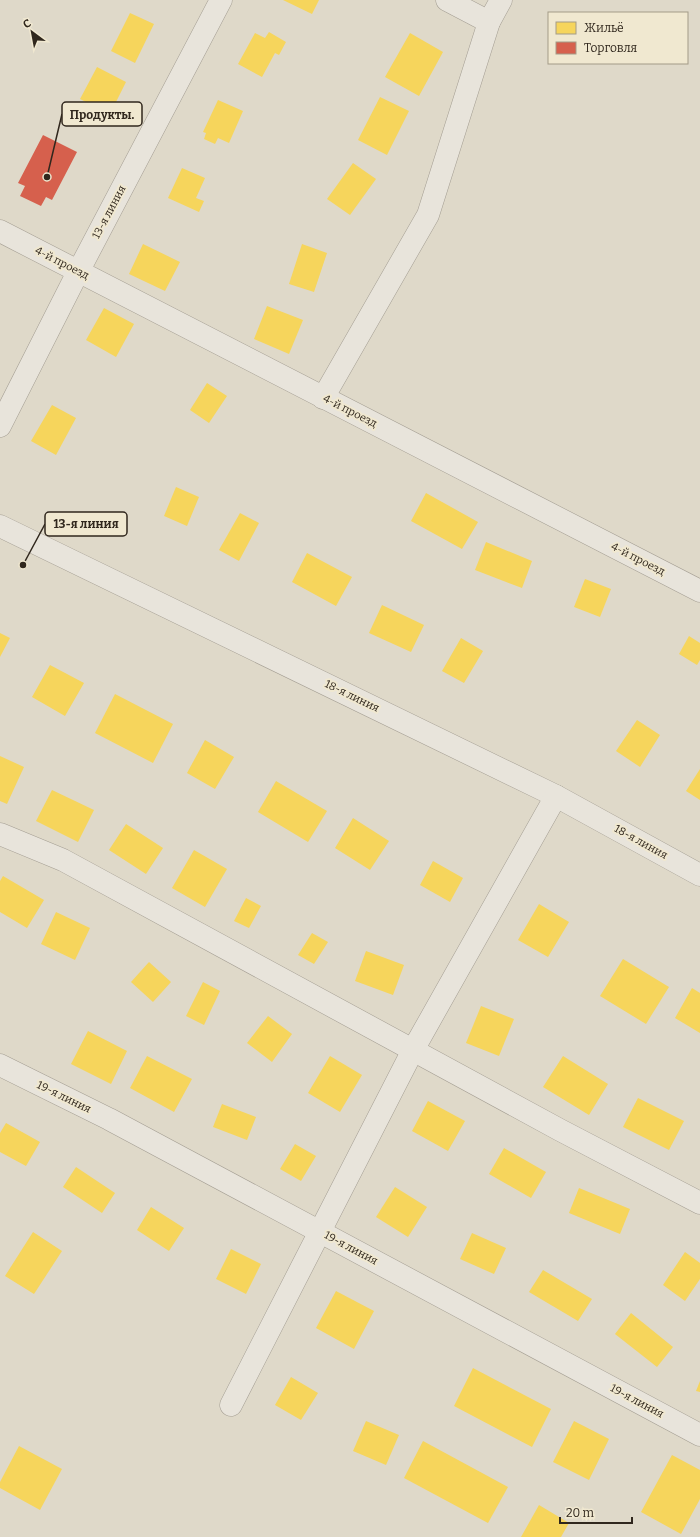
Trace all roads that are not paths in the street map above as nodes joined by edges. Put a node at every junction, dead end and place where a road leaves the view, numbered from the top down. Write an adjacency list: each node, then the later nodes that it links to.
1 (221, 0): 6 (street, 13-я линия)
2 (446, 0): 4 (street)
3 (501, 0): 4 (street)
4 (489, 22): 7 (street)
5 (0, 231): 6 (street, 4-й проезд)
6 (78, 272): 7 (street, 4-й проезд); 8 (street, 13-я линия)
7 (323, 398): 10 (street, 4-й проезд)
8 (0, 426)
9 (0, 526): 11 (street, 18-я линия)
10 (700, 591)
11 (556, 796): 13 (street, 18-я линия); 14 (street)
12 (0, 834): 14 (street)
13 (700, 875)
14 (414, 1050): 16 (street); 17 (street)
15 (0, 1065): 17 (street, 19-я линия)
16 (700, 1203)
17 (320, 1231): 18 (street); 19 (street, 19-я линия)
18 (231, 1405)
19 (700, 1435)

